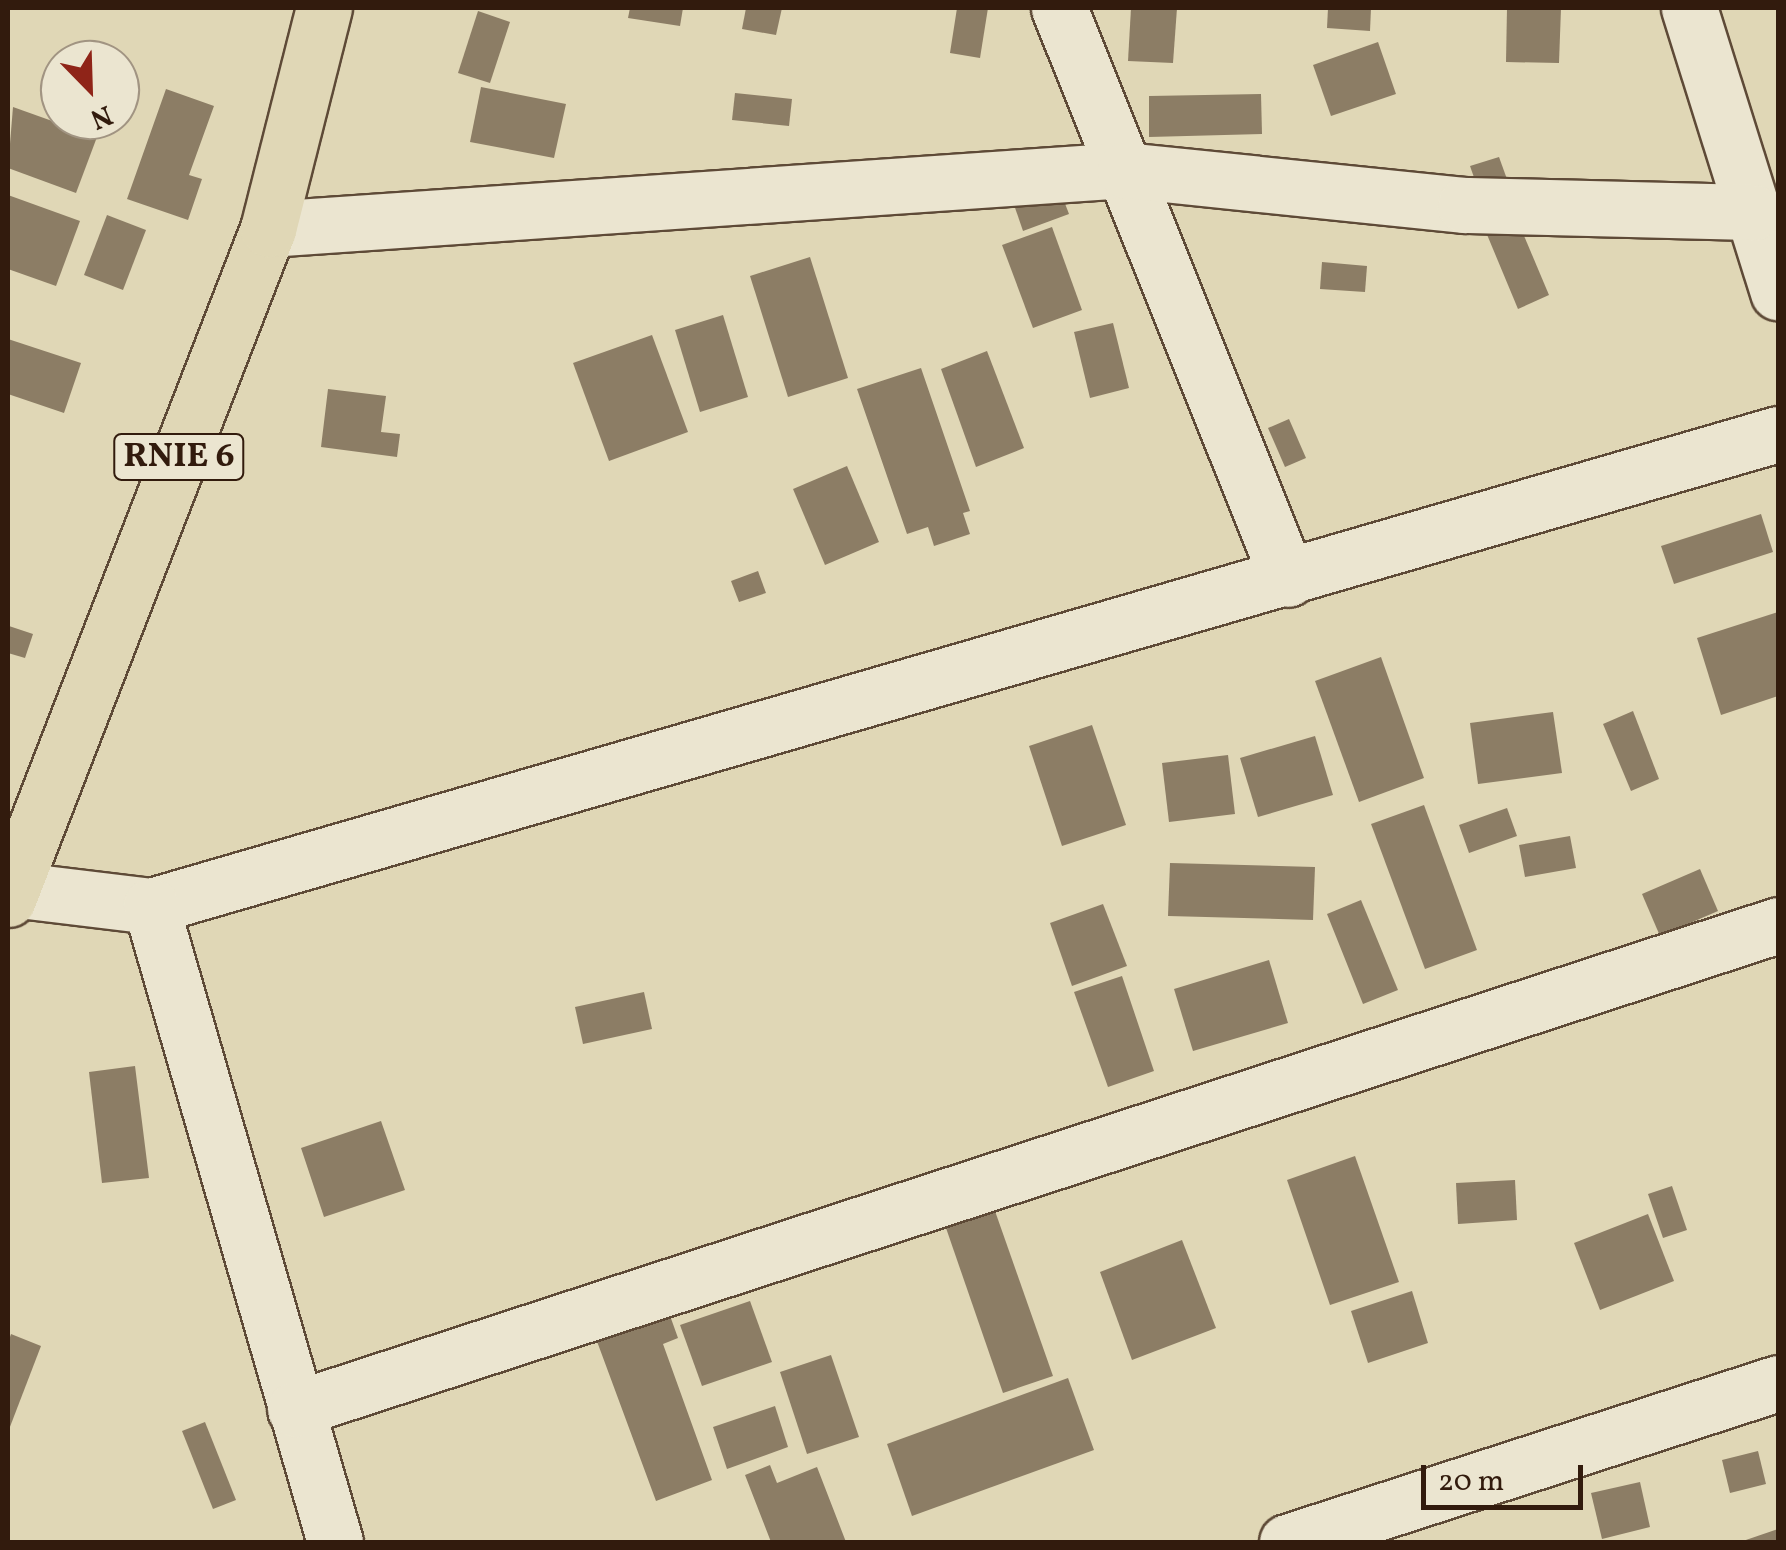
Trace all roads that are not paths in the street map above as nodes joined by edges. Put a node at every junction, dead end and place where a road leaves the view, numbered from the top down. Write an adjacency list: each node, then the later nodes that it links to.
1 (324, 8): 6 (main road, RNIE 6)
2 (1059, 8): 4 (street)
3 (1689, 8): 5 (street)
4 (1125, 170): 5 (street); 6 (street); 9 (street)
5 (1753, 212): 7 (street)
6 (268, 229): 10 (main road, RNIE 6)
7 (1778, 292)
8 (1778, 434): 9 (street)
9 (1288, 579): 11 (street)
10 (9, 894): 11 (street)
11 (151, 906): 14 (street)
12 (1778, 926): 14 (street)
13 (1778, 1383): 16 (street)
14 (295, 1409): 15 (street)
15 (335, 1542)
16 (1287, 1542)

